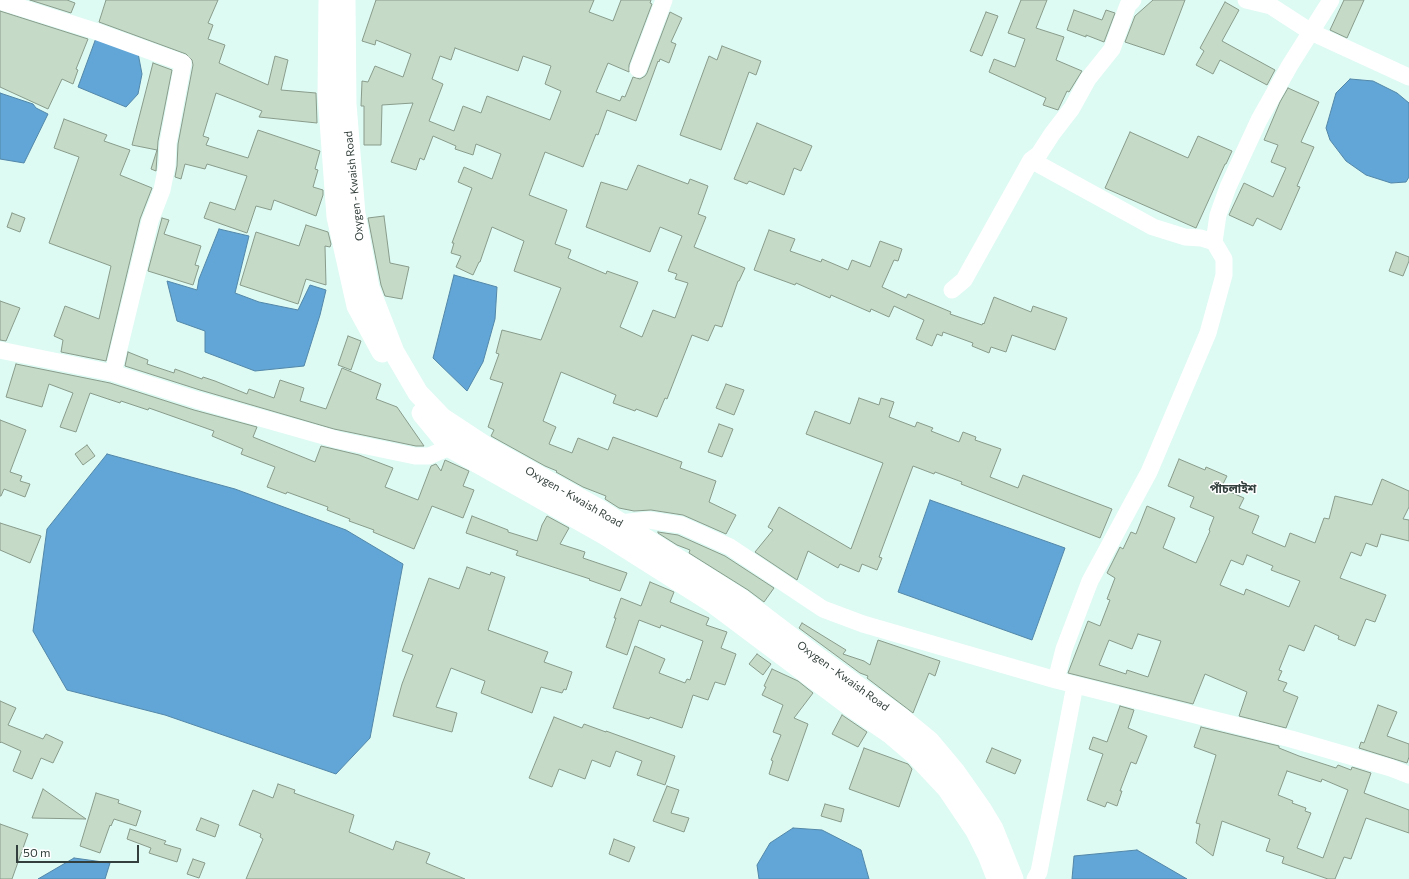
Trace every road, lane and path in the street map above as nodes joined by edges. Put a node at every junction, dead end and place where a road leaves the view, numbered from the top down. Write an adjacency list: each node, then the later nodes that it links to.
1 (329, 0): 16 (main road, Oxygen - Kwaish Road)
2 (345, 0): 17 (main road, Oxygen - Kwaish Road)
3 (664, 0): 9 (street)
4 (1133, 0): 11 (street)
5 (1246, 0): 8 (street)
6 (1331, 0): 8 (street)
7 (0, 1): 15 (street)
8 (1311, 32): 10 (street); 12 (street)
9 (638, 69)
10 (1409, 77)
11 (1031, 160): 12 (street); 13 (street)
12 (1214, 242): 18 (street)
13 (952, 290)
14 (0, 350): 15 (street)
15 (113, 373): 16 (street)
16 (450, 447): 17 (main road, Oxygen - Kwaish Road)
17 (613, 529): 18 (street); 21 (main road, Oxygen - Kwaish Road); 22 (main road, Oxygen - Kwaish Road)
18 (1056, 680): 19 (street)
19 (1075, 685): 20 (street); 23 (street)
20 (1409, 775)
21 (998, 879)
22 (1013, 879)
23 (1035, 879)

